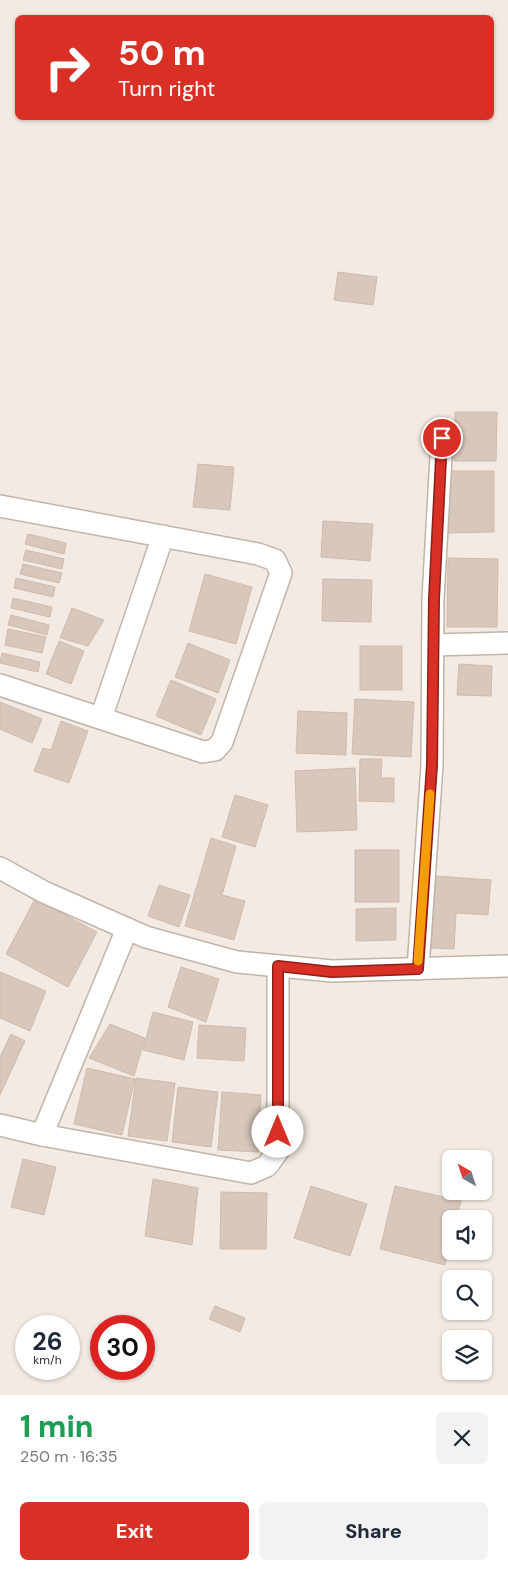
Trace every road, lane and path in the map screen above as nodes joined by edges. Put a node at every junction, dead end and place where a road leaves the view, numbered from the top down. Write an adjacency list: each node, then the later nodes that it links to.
1 (442, 438): 5 (street)
2 (0, 506): 3 (street)
3 (163, 536): 7 (street); 7 (street)
4 (508, 643): 5 (street)
5 (433, 645): 12 (street)
6 (0, 685): 7 (street)
7 (101, 718)
8 (0, 868): 9 (street)
9 (127, 929): 10 (street); 14 (street)
10 (278, 966): 12 (street); 14 (street)
11 (508, 966): 12 (street)
12 (418, 969)
13 (0, 1125): 14 (street)
14 (42, 1135)

